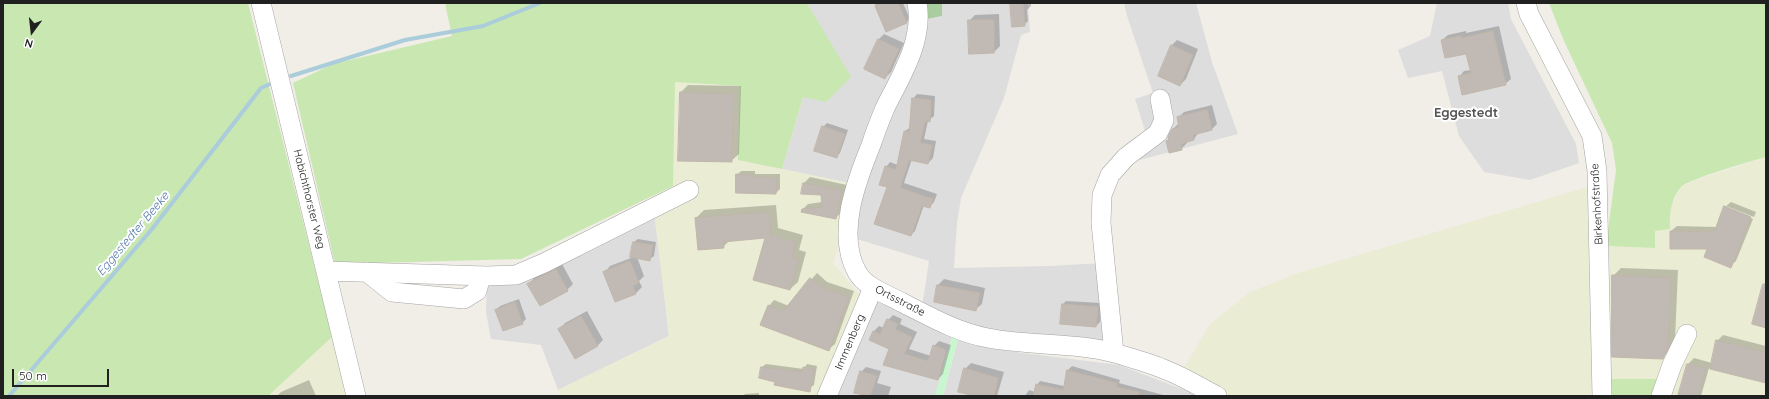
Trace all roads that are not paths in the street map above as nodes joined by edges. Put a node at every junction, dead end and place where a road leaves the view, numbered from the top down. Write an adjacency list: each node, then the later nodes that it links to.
1 (261, 3): 6 (street, Habichthorster Weg)
2 (917, 3): 7 (street, Ortsstraße)
3 (1526, 3): 13 (street, Birkenhofstraße)
4 (1160, 99): 9 (street)
5 (689, 190): 6 (street)
6 (326, 271): 10 (street, Habichthorster Weg)
7 (873, 288): 9 (street, Ortsstraße); 11 (street, Immenberg)
8 (1687, 334): 14 (street)
9 (1114, 353): 12 (street, Ortsstraße)
10 (356, 396)
11 (827, 396)
12 (1217, 396)
13 (1602, 396)
14 (1661, 396)

